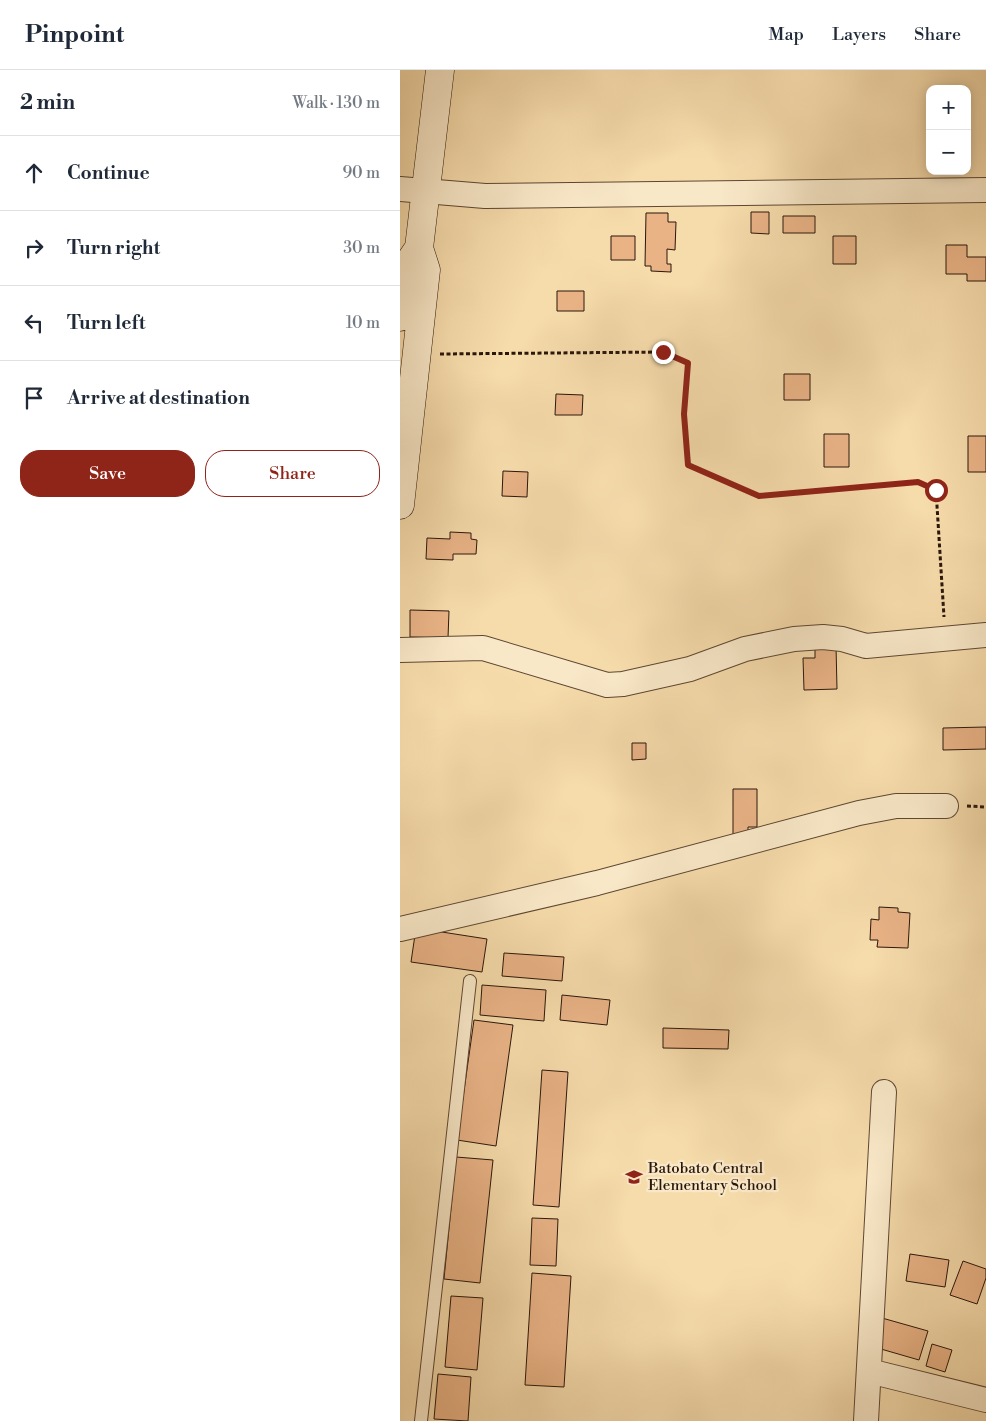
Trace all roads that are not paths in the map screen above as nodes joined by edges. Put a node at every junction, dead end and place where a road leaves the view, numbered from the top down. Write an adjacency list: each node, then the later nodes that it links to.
1 (440, 70): 2 (main road)
2 (413, 190): 3 (street); 4 (main road)
3 (986, 190)
4 (419, 248): 5 (main road); 6 (main road)
5 (400, 316)
6 (400, 505)
7 (986, 635): 8 (street)
8 (400, 650)
9 (946, 806): 10 (street)
10 (400, 929)
11 (470, 981): 15 (lane)
12 (884, 1092): 13 (street)
13 (869, 1371): 14 (street); 16 (street)
14 (986, 1400)
15 (421, 1421)
16 (866, 1421)

